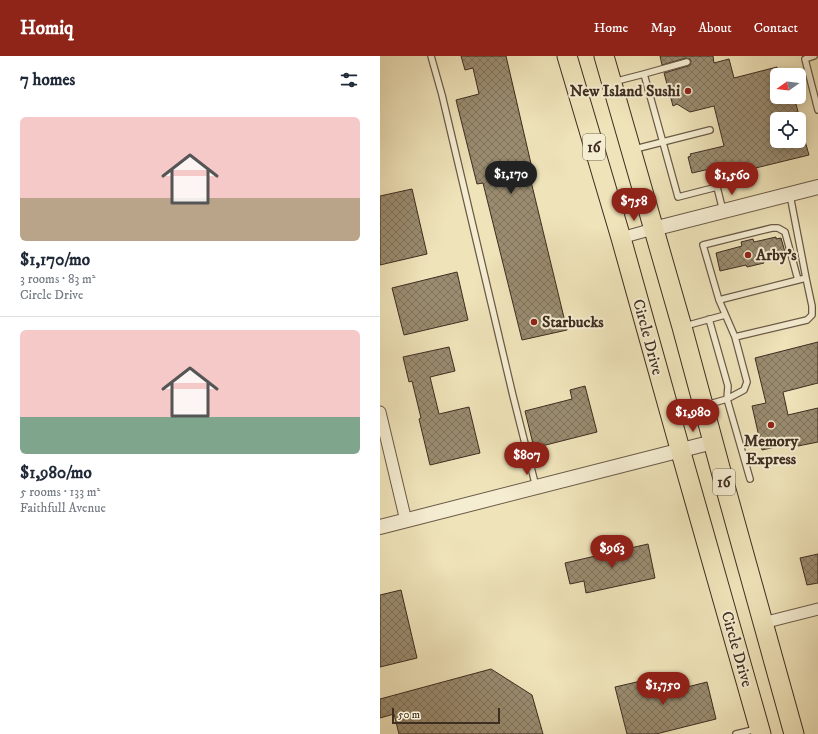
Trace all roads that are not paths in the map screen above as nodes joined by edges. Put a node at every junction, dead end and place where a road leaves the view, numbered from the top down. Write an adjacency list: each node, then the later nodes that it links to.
1 (431, 56): 31 (lane)
2 (567, 56): 17 (highway, Circle Drive / 16)
3 (604, 56): 8 (highway, Circle Drive / 16)
4 (814, 56): 5 (lane)
5 (804, 57): 9 (lane)
6 (687, 62): 7 (lane)
7 (644, 74): 8 (lane); 11 (lane)
8 (611, 82): 12 (highway, Circle Drive / 16)
9 (818, 110)
10 (710, 130): 11 (lane)
11 (663, 142): 12 (lane); 15 (lane)
12 (631, 150): 16 (highway, Circle Drive / 16)
13 (818, 187): 14 (street)
14 (790, 194): 15 (street); 18 (lane)
15 (723, 211): 16 (street)
16 (653, 229): 17 (street); 23 (highway, Circle Drive / 16)
17 (621, 238): 29 (highway, Circle Drive / 16)
18 (806, 278): 19 (lane); 24 (lane)
19 (798, 280): 20 (lane); 20 (lane)
20 (719, 300): 21 (lane)
21 (725, 315): 22 (lane); 24 (lane)
22 (709, 319): 23 (lane); 25 (lane)
23 (682, 327): 26 (highway, Circle Drive / 16)
24 (735, 337): 25 (lane)
25 (727, 399): 26 (lane); 30 (lane)
26 (703, 406): 28 (highway, Circle Drive / 16)
27 (380, 412): 32 (street)
28 (713, 442): 29 (street); 35 (highway, Circle Drive / 16)
29 (680, 449): 31 (street); 36 (highway, Circle Drive / 16)
30 (750, 479)
31 (536, 488): 32 (street)
32 (406, 520): 33 (street)
33 (380, 527)
34 (818, 609): 35 (street)
35 (763, 623): 38 (highway, Circle Drive / 16)
36 (760, 731): 37 (lane)
37 (736, 734)
38 (794, 734)

